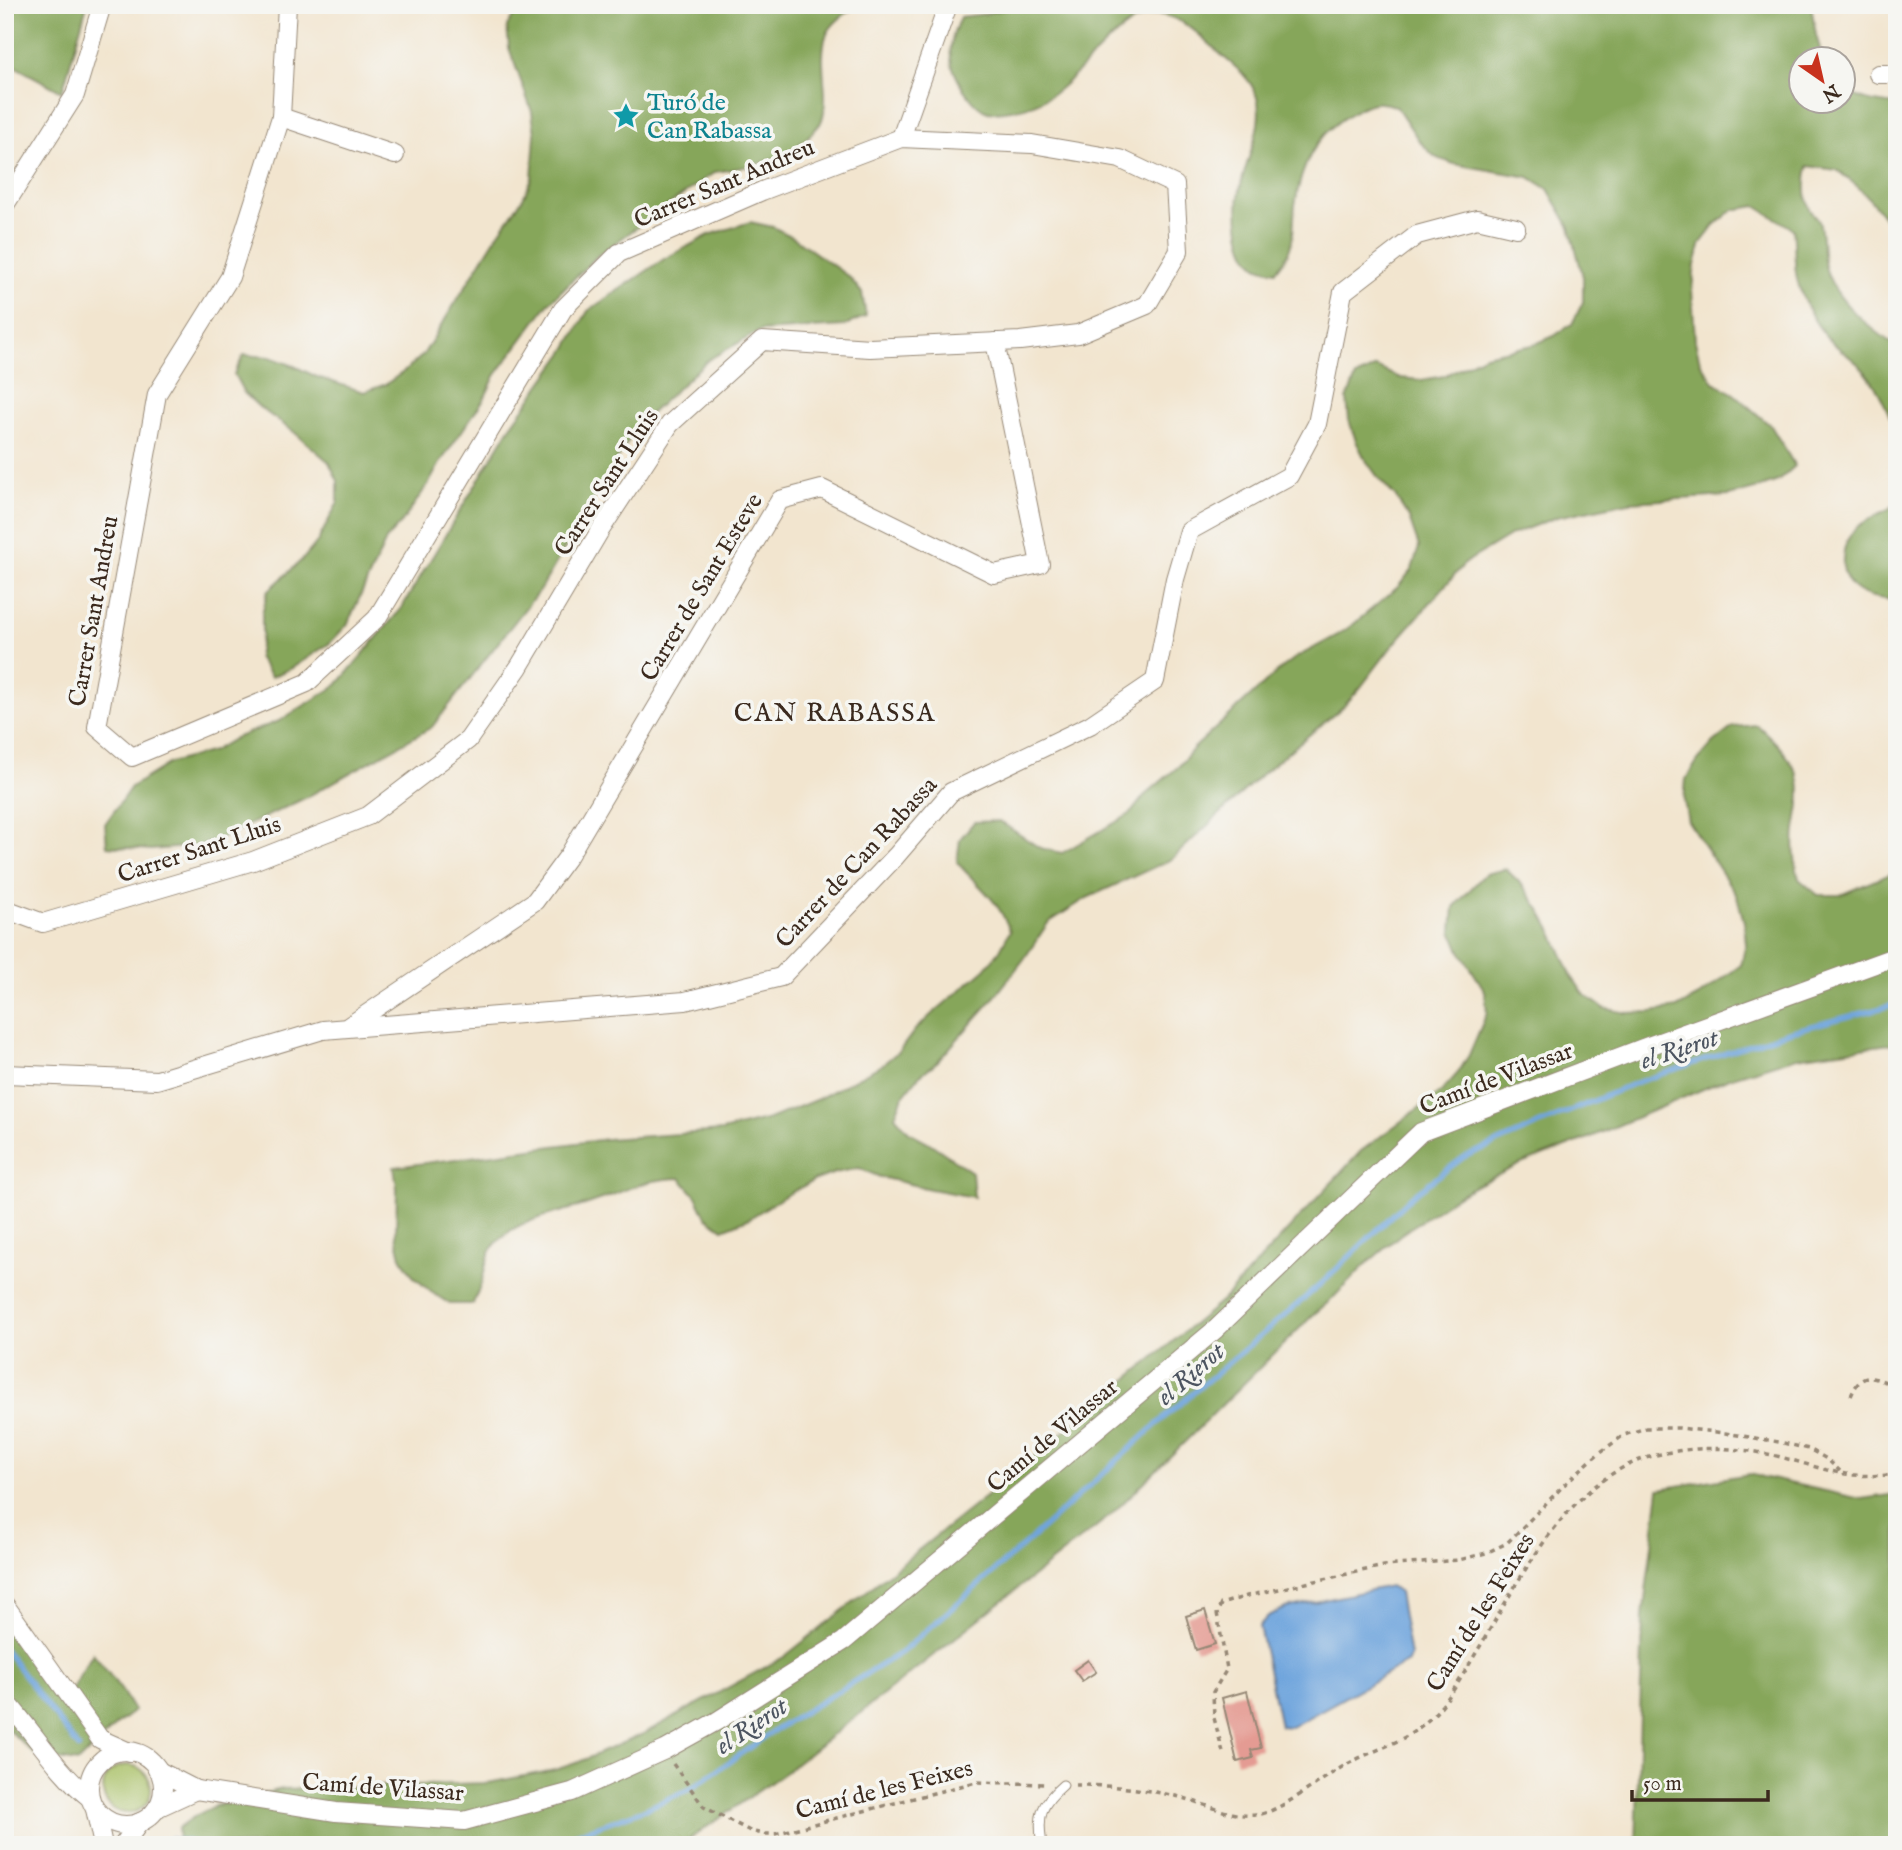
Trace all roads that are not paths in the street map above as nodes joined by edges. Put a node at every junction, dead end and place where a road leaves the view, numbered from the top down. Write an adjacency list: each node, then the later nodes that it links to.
1 (102, 5): 9 (street)
2 (287, 5): 6 (street, Carrer Sant Andreu)
3 (948, 5): 7 (street)
4 (1878, 74): 5 (street)
5 (1897, 74)
6 (281, 117): 7 (street, Carrer Sant Andreu); 8 (street)
7 (901, 138): 11 (street, Carrer Sant Lluis)
8 (395, 155)
9 (5, 205)
10 (1516, 228): 14 (street, Carrer de Can Rabassa)
11 (995, 342): 12 (street, Carrer Sant Lluis); 14 (street, Carrer de Sant Esteve)
12 (5, 909)
13 (1897, 956): 24 (street, Camí de Vilassar)
14 (346, 1028): 15 (street, Carrer de Can Rabassa)
15 (5, 1074)
16 (5, 1605): 18 (street)
17 (5, 1700): 21 (street)
18 (100, 1739): 19 (street); 20 (street)
19 (129, 1752): 20 (street); 22 (street)
20 (97, 1765): 21 (street); 25 (street)
21 (61, 1770): 25 (street)
22 (158, 1770): 24 (street, Camí de Vilassar); 26 (street)
23 (1063, 1785): 30 (lane)
24 (196, 1790): 26 (street)
25 (92, 1804): 27 (street); 28 (street)
26 (157, 1808): 27 (street)
27 (139, 1822): 29 (street)
28 (103, 1845)
29 (123, 1845)
30 (1042, 1845)

